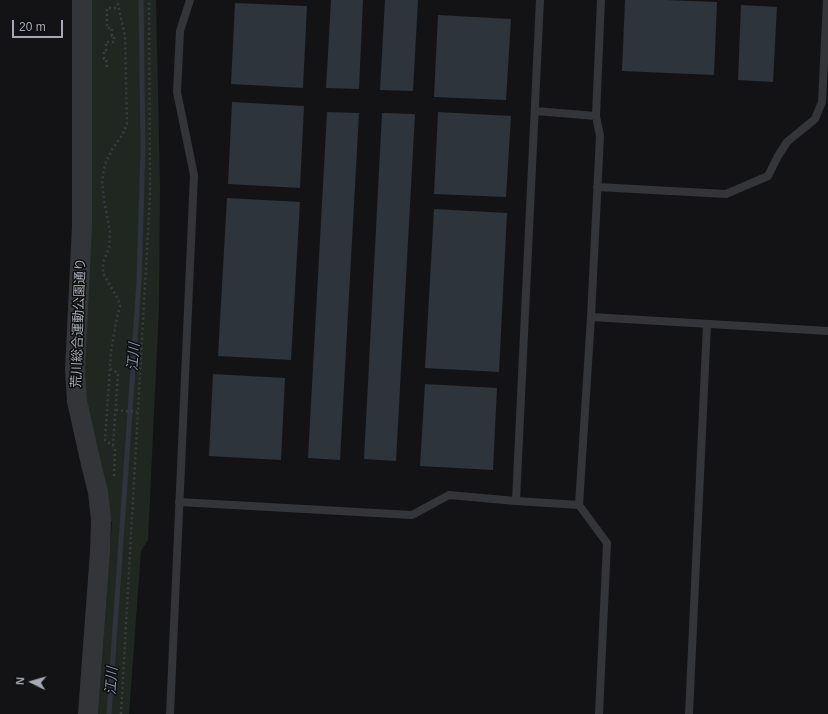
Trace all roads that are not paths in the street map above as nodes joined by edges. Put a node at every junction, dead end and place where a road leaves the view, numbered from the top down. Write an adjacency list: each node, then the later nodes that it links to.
1 (82, 0): 15 (street, 荒川総合運動公園通り)
2 (190, 0): 13 (lane)
3 (540, 0): 6 (lane)
4 (600, 0): 7 (lane)
5 (827, 0): 8 (lane)
6 (535, 111): 7 (lane); 12 (lane)
7 (596, 116): 8 (lane)
8 (597, 187): 9 (lane)
9 (591, 317): 10 (lane); 14 (lane)
10 (707, 324): 11 (lane); 18 (lane)
11 (828, 331)
12 (516, 501): 13 (lane); 14 (lane)
13 (179, 502): 16 (lane)
14 (579, 505): 17 (lane)
15 (88, 714)
16 (170, 714)
17 (599, 714)
18 (689, 714)

